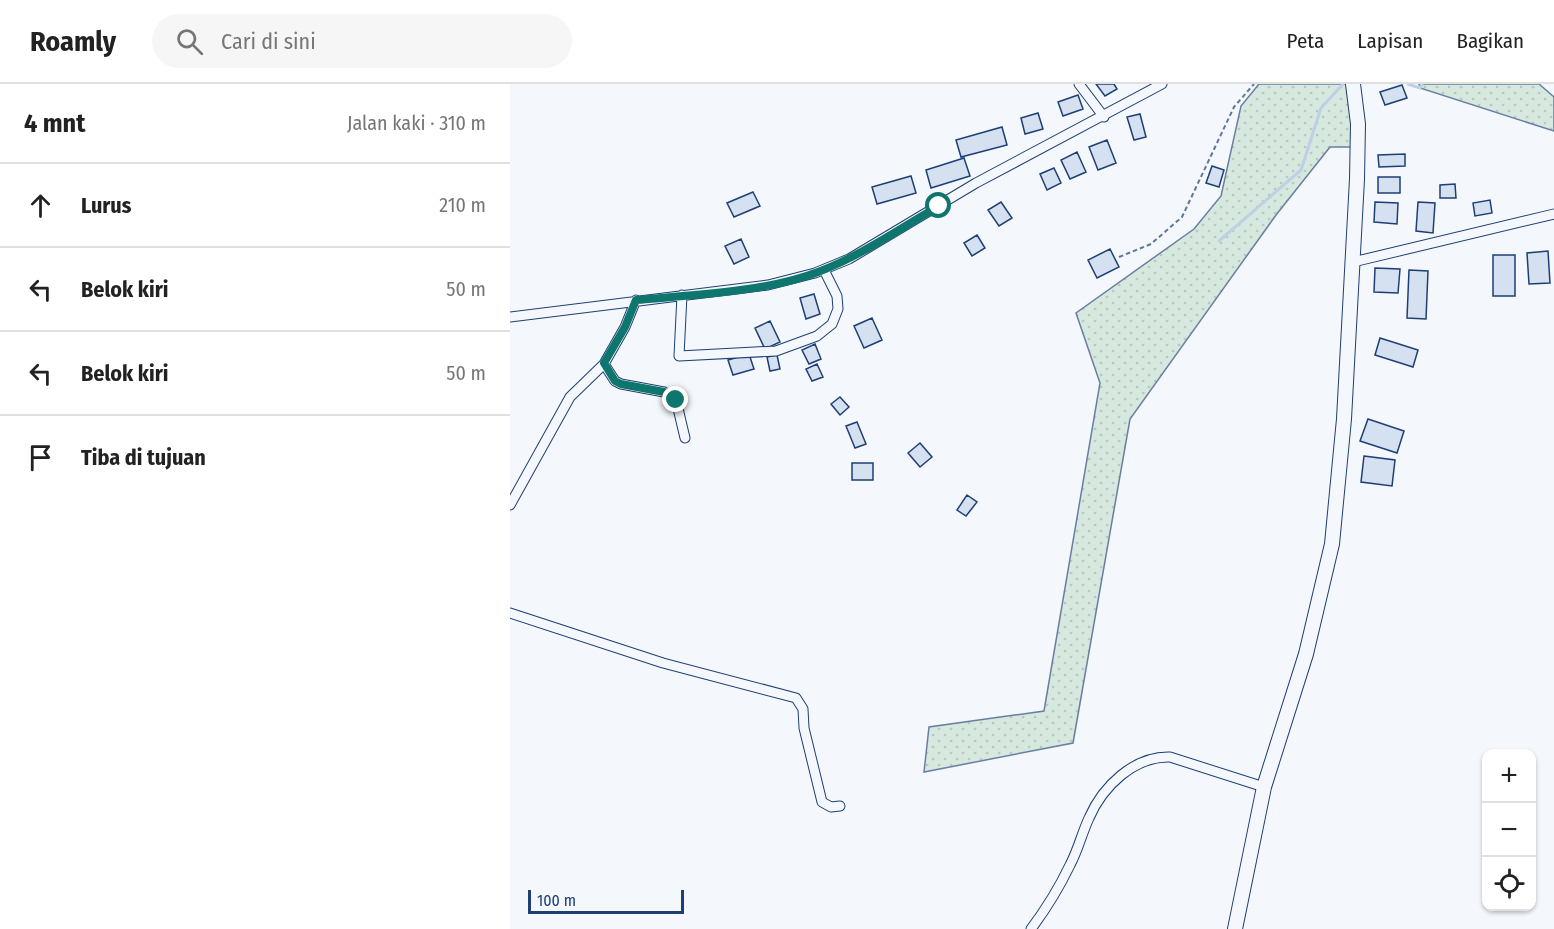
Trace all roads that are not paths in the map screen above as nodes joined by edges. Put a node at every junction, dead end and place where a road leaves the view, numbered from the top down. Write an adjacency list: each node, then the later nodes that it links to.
1 (1079, 84): 4 (street)
2 (1161, 84): 4 (street)
3 (1353, 84): 6 (street)
4 (1104, 117): 7 (street)
5 (1554, 214): 6 (street)
6 (1353, 262): 15 (street)
7 (824, 270): 8 (street); 8 (street)
8 (682, 295): 9 (street)
9 (636, 300): 10 (street); 11 (street)
10 (510, 317)
11 (604, 363): 12 (street); 13 (street)
12 (685, 438)
13 (510, 505)
14 (510, 613): 16 (street)
15 (1264, 787): 17 (street); 18 (street)
16 (840, 806)
17 (1032, 929)
18 (1235, 929)

